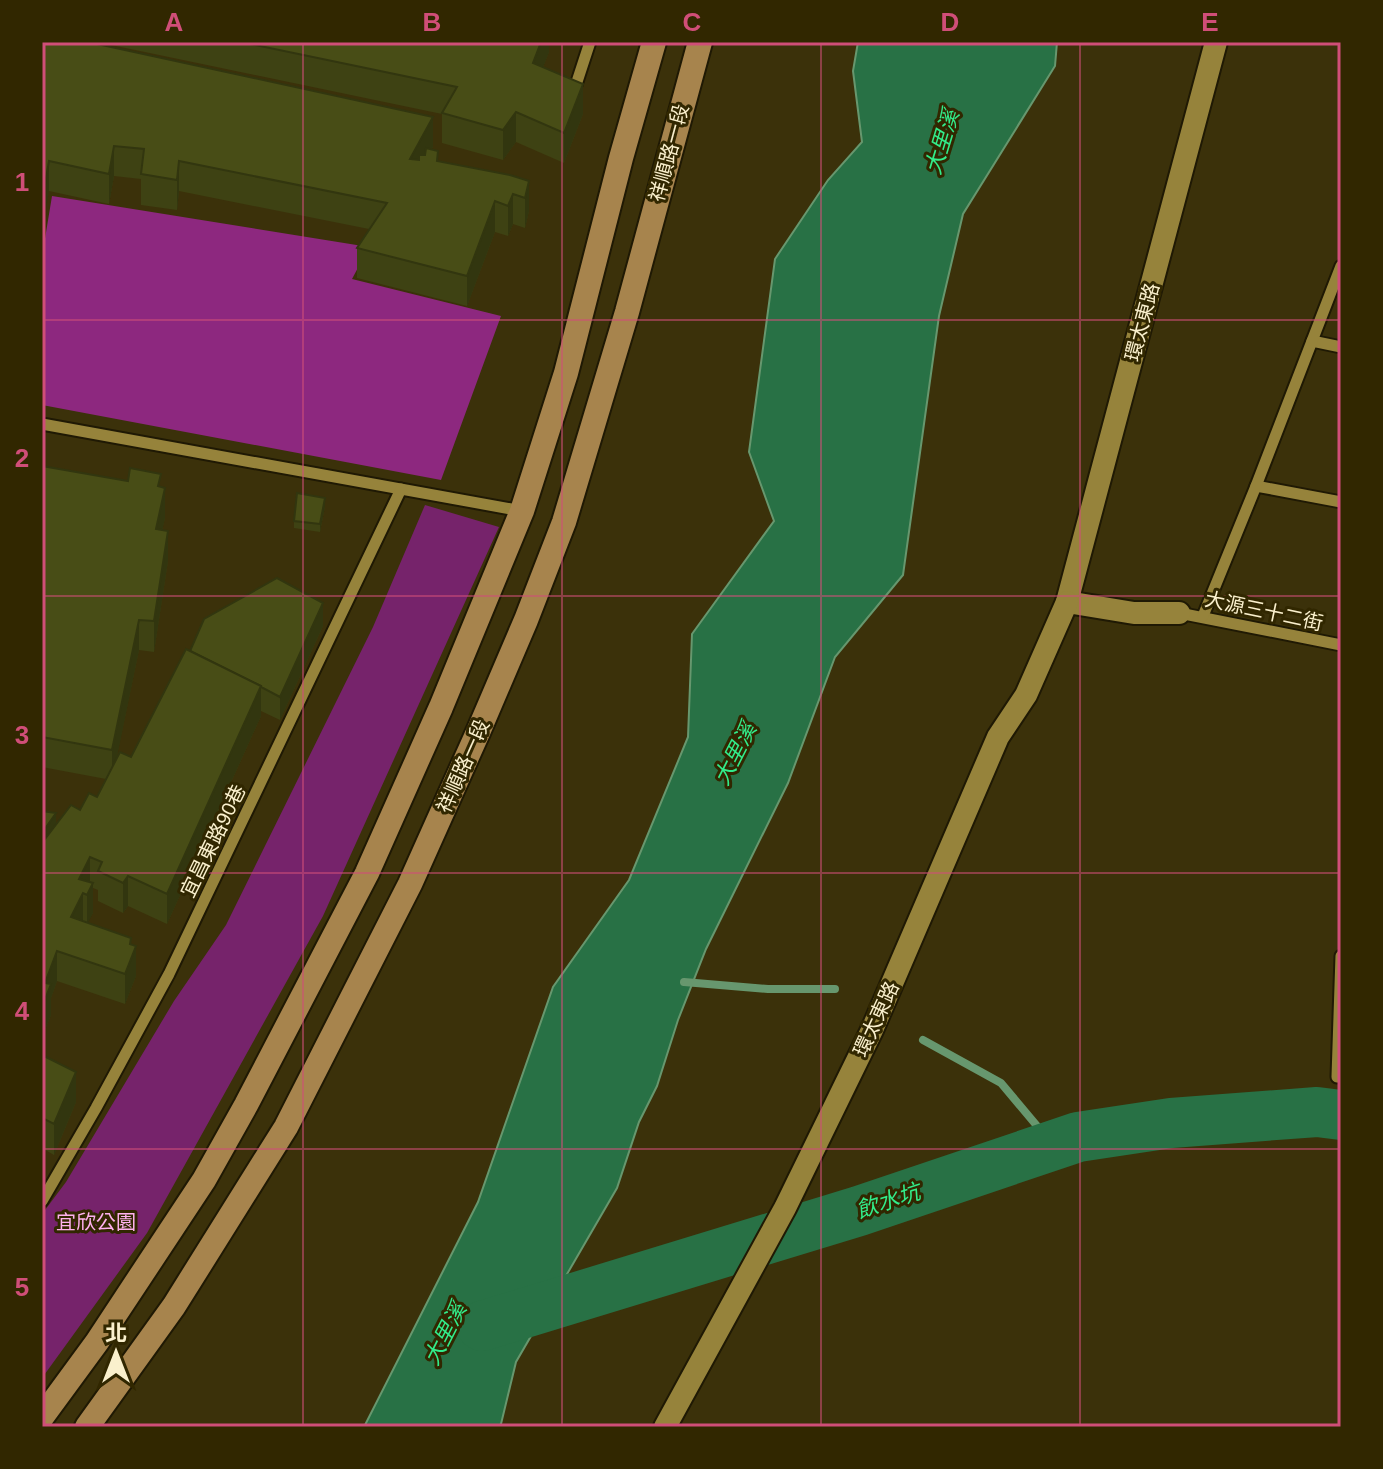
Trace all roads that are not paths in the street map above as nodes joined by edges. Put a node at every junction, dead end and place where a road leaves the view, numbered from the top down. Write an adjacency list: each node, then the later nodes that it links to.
1 (590, 42): 5 (lane)
2 (654, 42): 13 (street)
3 (700, 42): 22 (street, 祥順路一段)
4 (1216, 42): 14 (street, 環太東路)
5 (571, 98)
6 (1341, 266): 7 (lane)
7 (1312, 341): 8 (lane); 10 (lane)
8 (1341, 347)
9 (42, 424): 11 (lane)
10 (1256, 486): 12 (lane); 16 (lane)
11 (401, 489): 13 (lane); 20 (lane, 宜昌東路90巷)
12 (1341, 502)
13 (522, 511): 21 (street)
14 (1067, 602): 15 (street); 23 (street, 環太東路)
15 (1179, 613): 16 (lane, 大源三十二街)
16 (1203, 616): 17 (lane, 大源三十二街)
17 (1341, 645)
18 (1341, 956): 19 (lane)
19 (1339, 1077)
20 (42, 1201)
21 (42, 1417)
22 (87, 1427)
23 (665, 1427)

